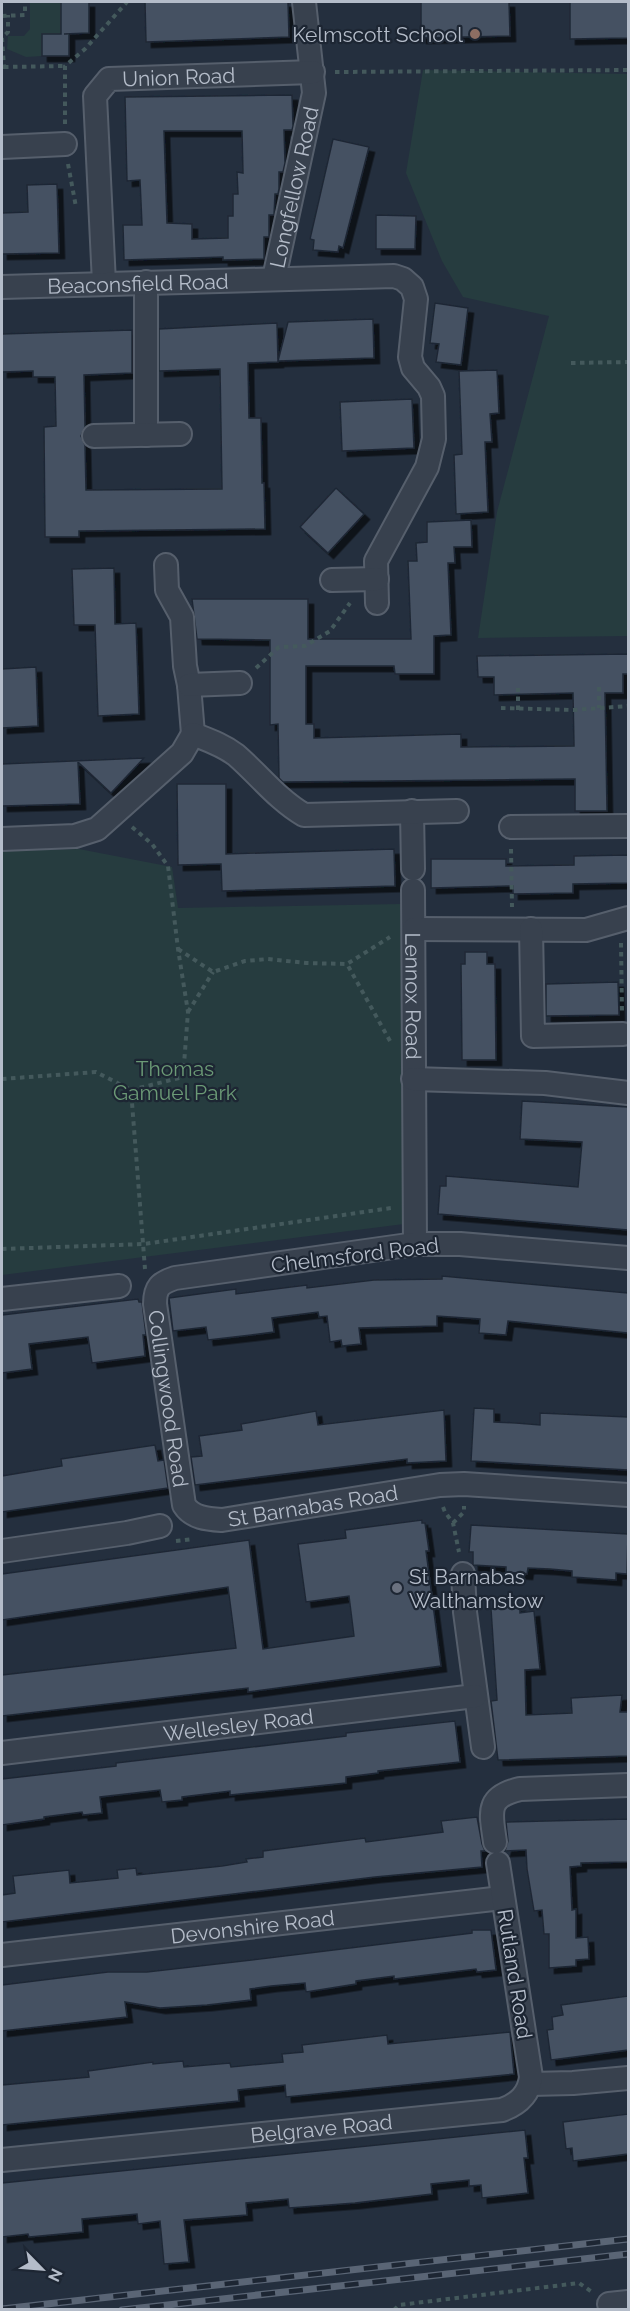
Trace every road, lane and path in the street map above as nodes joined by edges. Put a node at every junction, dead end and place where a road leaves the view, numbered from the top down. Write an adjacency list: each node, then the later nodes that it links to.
1 (25, 2): 4 (path)
2 (304, 2): 8 (street, Longfellow Road)
3 (2, 15): 4 (path)
4 (8, 15): 6 (path)
5 (65, 66): 6 (path)
6 (3, 67)
7 (628, 70): 8 (path)
8 (313, 72): 11 (street, Longfellow Road); 13 (street, Union Road)
9 (65, 144): 10 (street)
10 (2, 147)
11 (274, 278): 12 (street, Beaconsfield Road); 22 (street, Longfellow Road)
12 (146, 282): 13 (street, Beaconsfield Road); 18 (street)
13 (104, 284): 14 (street, Beaconsfield Road)
14 (2, 287)
15 (628, 362): 16 (path)
16 (571, 363)
17 (180, 434): 18 (street)
18 (146, 435): 19 (street)
19 (94, 436)
20 (166, 565): 24 (street)
21 (332, 580): 22 (street)
22 (377, 594): 23 (path)
23 (240, 682): 24 (street)
24 (189, 685): 31 (street)
25 (599, 687): 29 (path)
26 (518, 688): 30 (path)
27 (628, 706): 29 (path)
28 (501, 708): 30 (path)
29 (599, 708): 30 (path)
30 (518, 710)
31 (193, 734): 32 (street); 34 (street)
32 (412, 811): 33 (street); 39 (street)
33 (457, 811)
34 (116, 813): 37 (street); 41 (path)
35 (628, 826): 36 (street)
36 (511, 827): 40 (path)
37 (2, 839)
38 (624, 920): 40 (street, Lennox Road); 45 (path)
39 (414, 929): 40 (street, Lennox Road); 42 (path); 48 (street, Lennox Road)
40 (521, 929): 45 (street)
41 (178, 949): 43 (path); 44 (path)
42 (347, 964): 43 (path); 46 (path)
43 (213, 972): 44 (path)
44 (188, 1012): 49 (path)
45 (622, 1034)
46 (390, 1042)
47 (2, 1079): 49 (path)
48 (413, 1079): 50 (street); 52 (street, Lennox Road)
49 (131, 1090): 51 (path)
50 (628, 1093)
51 (144, 1244): 52 (path); 53 (path); 55 (path)
52 (404, 1245): 54 (street, Chelmsford Road); 55 (street, Chelmsford Road)
53 (2, 1249)
54 (628, 1258)
55 (151, 1282): 59 (street, Collingwood Road)
56 (119, 1286): 57 (street)
57 (2, 1299)
58 (628, 1495): 59 (street, St Barnabas Road)
59 (186, 1509)
60 (445, 1512): 63 (path)
61 (160, 1526): 62 (street)
62 (2, 1551)
63 (463, 1574): 64 (street)
64 (475, 1696): 65 (street); 66 (street, Wellesley Road)
65 (483, 1747)
66 (2, 1753)
67 (628, 1785): 68 (street, Rutland Road)
68 (502, 1898): 69 (street, Devonshire Road); 71 (street, Rutland Road)
69 (2, 1954)
70 (628, 2078): 71 (street)
71 (530, 2084): 72 (street, Belgrave Road)
72 (2, 2160)
73 (619, 2303): 74 (path)
74 (394, 2310)

